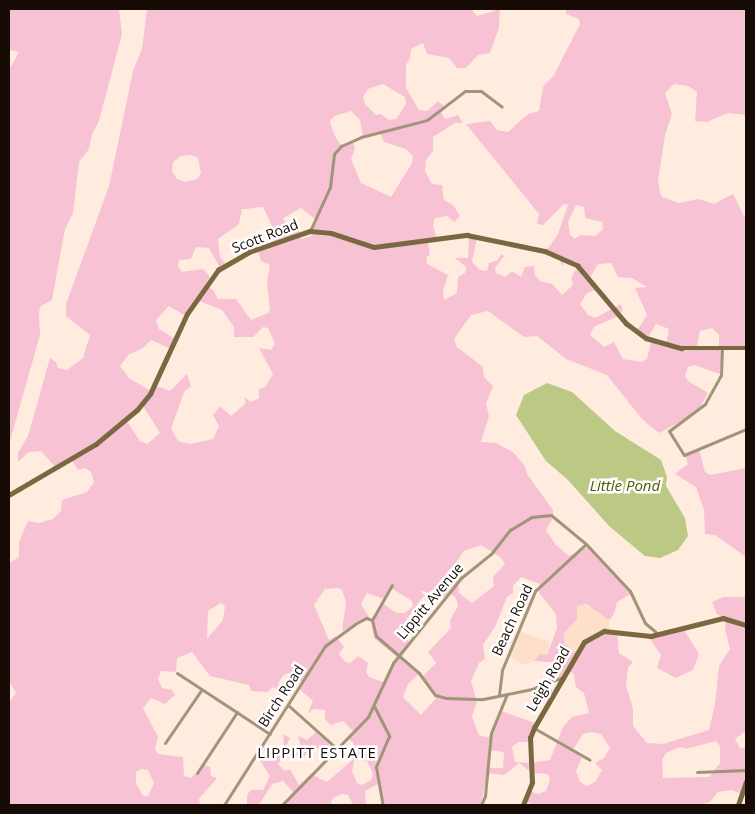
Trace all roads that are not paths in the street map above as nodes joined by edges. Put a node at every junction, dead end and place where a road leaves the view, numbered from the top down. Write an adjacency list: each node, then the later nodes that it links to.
1 (502, 107): 2 (street)
2 (310, 231): 3 (street, Scott Road); 6 (street, Scott Road)
3 (722, 346): 4 (street, Scott Road); 5 (street)
4 (746, 348)
5 (746, 429)
6 (9, 495)
7 (586, 544): 11 (street, Lippitt Avenue); 12 (street, Lippitt Avenue); 18 (street, Beach Road)
8 (392, 585): 9 (street)
9 (372, 620): 12 (street); 20 (street, Birch Road)
10 (746, 625): 11 (street, Leigh Road)
11 (659, 635): 14 (street, Leigh Road)
12 (398, 657): 18 (street); 21 (street, Lippitt Avenue)
13 (177, 673): 16 (street)
14 (561, 678): 15 (street); 19 (street, Leigh Road)
15 (539, 687): 17 (street); 19 (street)
16 (202, 689): 22 (street); 25 (street)
17 (507, 694): 18 (street); 35 (street)
18 (499, 695)
19 (552, 695): 23 (street, Leigh Road)
20 (288, 705): 24 (street, Birch Road); 26 (street)
21 (374, 706): 26 (street, Lippitt Avenue); 34 (street)
22 (236, 712): 24 (street); 30 (street)
23 (534, 728): 27 (street); 36 (street, Leigh Road)
24 (270, 734): 32 (street, Birch Road)
25 (165, 743)
26 (336, 748): 33 (street, Lippitt Avenue)
27 (590, 760)
28 (746, 770): 29 (street)
29 (697, 772)
30 (197, 773)
31 (746, 782): 37 (street)
32 (224, 805)
33 (282, 805)
34 (383, 805)
35 (481, 805)
36 (523, 805)
37 (738, 805)

